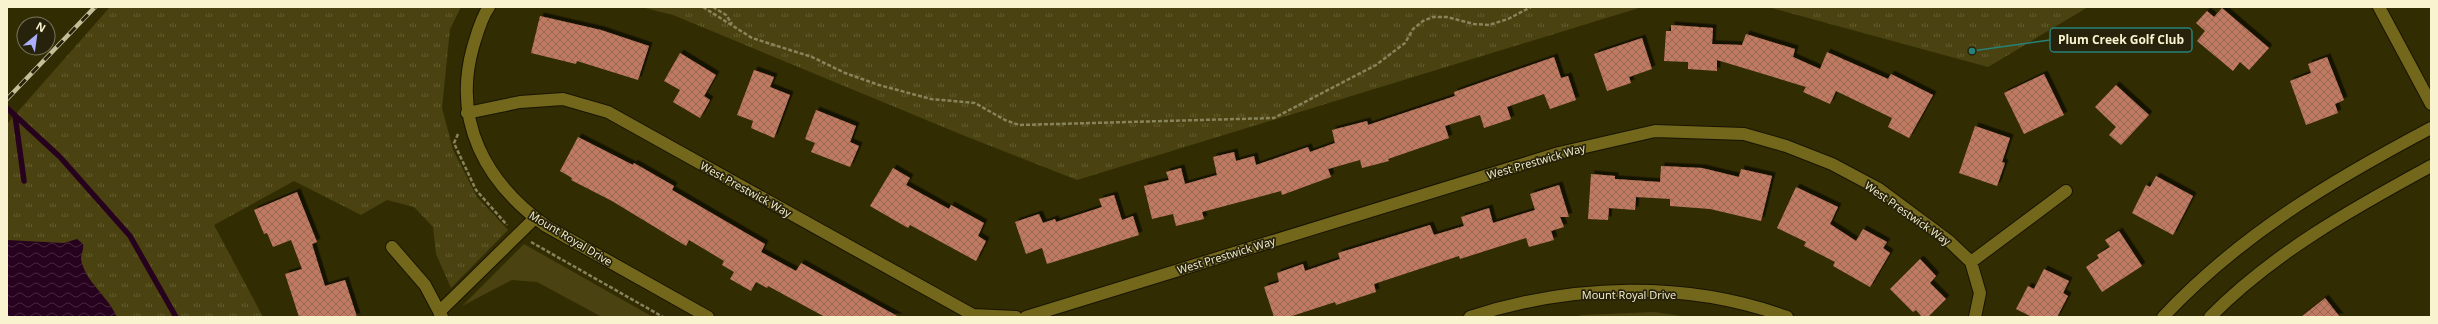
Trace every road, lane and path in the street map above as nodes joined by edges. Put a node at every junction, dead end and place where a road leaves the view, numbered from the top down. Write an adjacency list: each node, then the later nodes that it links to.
1 (489, 7): 8 (street, Mount Royal Drive)
2 (703, 7): 6 (path)
3 (713, 7): 6 (path)
4 (1531, 7): 6 (path)
5 (2379, 7): 7 (street)
6 (734, 26)
7 (2431, 104)
8 (467, 113): 12 (street, Mount Royal Drive); 17 (street, West Prestwick Way)
9 (2431, 128): 22 (street)
10 (2431, 166): 23 (street)
11 (2066, 191): 14 (street)
12 (535, 218): 15 (street); 16 (street, Mount Royal Drive)
13 (392, 247): 15 (street)
14 (1971, 262): 18 (street, West Prestwick Way); 21 (street)
15 (441, 314)
16 (708, 317)
17 (1016, 317)
18 (1026, 317)
19 (1470, 317): 20 (street, Mount Royal Drive)
20 (1787, 317)
21 (1975, 317)
22 (2163, 317)
23 (2210, 317)

